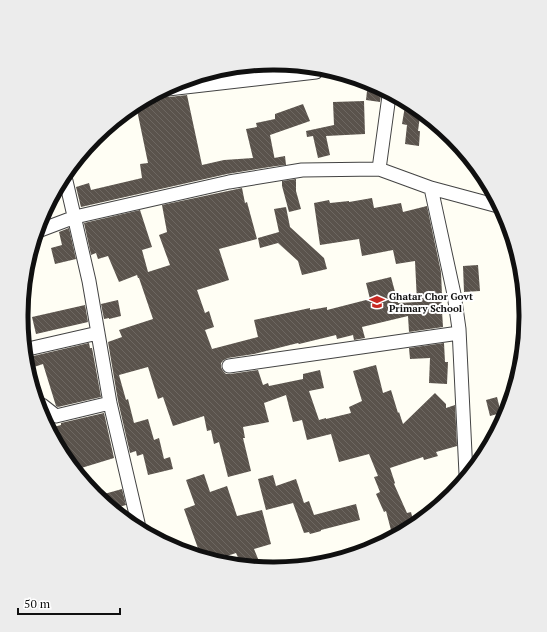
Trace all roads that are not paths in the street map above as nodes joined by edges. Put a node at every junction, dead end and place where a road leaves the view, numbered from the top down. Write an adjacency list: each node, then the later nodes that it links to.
1 (307, 73): 2 (street)
2 (186, 87)
3 (389, 99): 4 (street)
4 (379, 169): 6 (street); 8 (street)
5 (67, 184): 8 (street)
6 (431, 188): 7 (street); 11 (street)
7 (493, 205)
8 (75, 217): 9 (street); 10 (street)
9 (44, 229)
10 (98, 333): 12 (street); 14 (street)
11 (459, 333): 13 (street); 16 (street)
12 (30, 349)
13 (228, 366)
14 (110, 403): 15 (street); 17 (street)
15 (46, 408)
16 (466, 468)
17 (137, 520)

